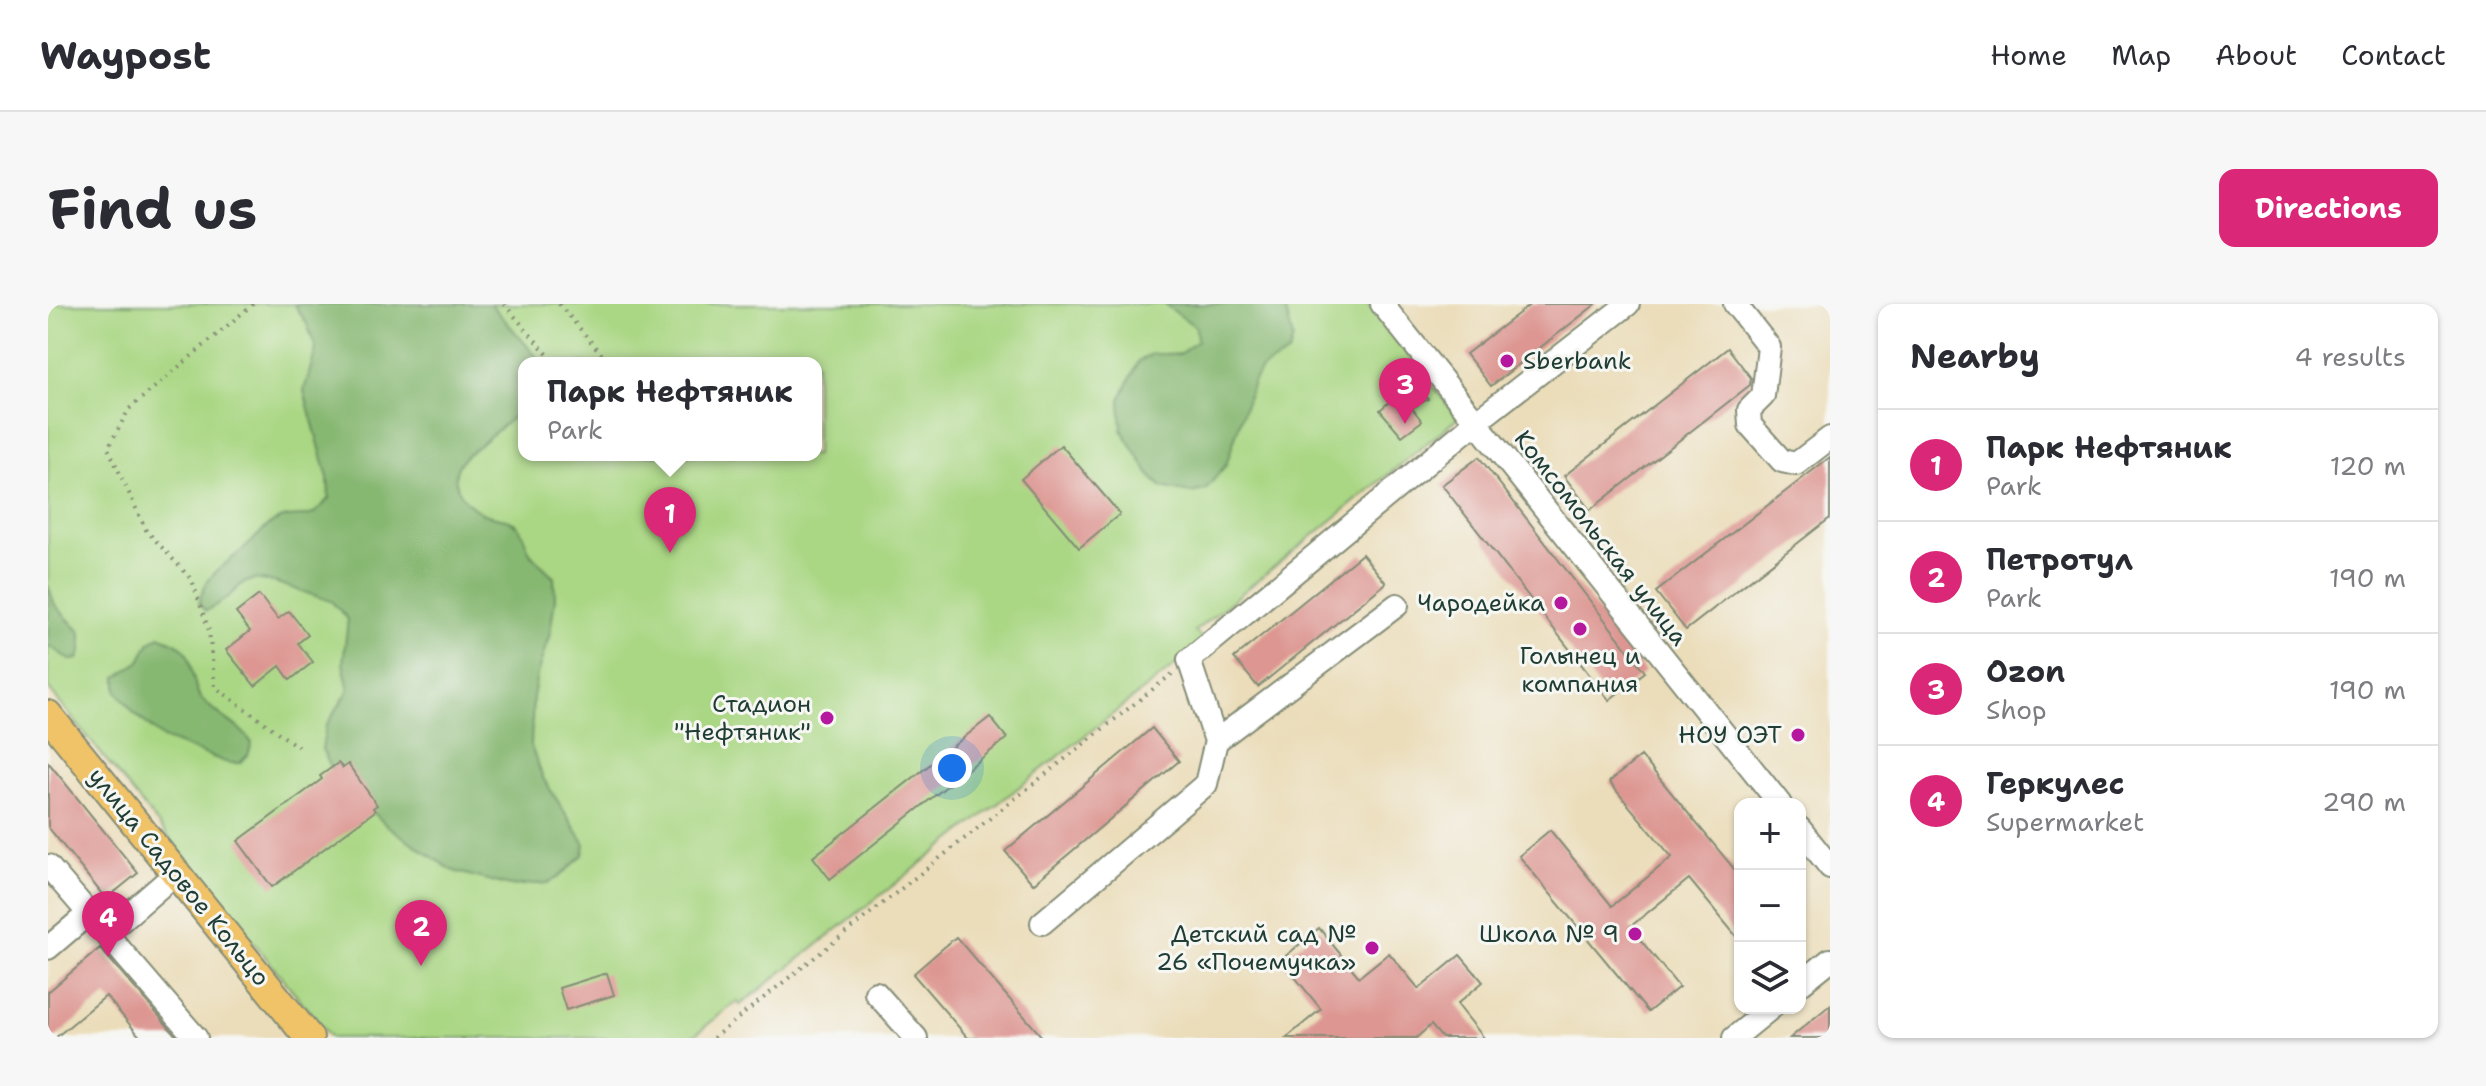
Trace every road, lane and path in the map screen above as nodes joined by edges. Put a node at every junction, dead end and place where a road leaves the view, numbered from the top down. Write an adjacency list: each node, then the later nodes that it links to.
1 (253, 304): 15 (path)
2 (504, 304): 7 (path)
3 (559, 304): 8 (path)
4 (1382, 304): 9 (street, Комсомольская улица)
5 (1628, 304): 9 (street)
6 (1735, 304): 10 (street)
7 (550, 357)
8 (604, 357)
9 (1476, 422): 12 (street); 16 (street, Комсомольская улица)
10 (1830, 438)
11 (1397, 605): 14 (street)
12 (1189, 660): 14 (street); 30 (path)
13 (48, 715): 20 (main road, улица Садовое Кольцо)
14 (1216, 741): 22 (street)
15 (298, 747)
16 (1775, 798)
17 (1806, 837): 19 (street)
18 (48, 866): 21 (street)
19 (1830, 867)
20 (176, 873): 21 (street); 29 (main road, улица Садовое Кольцо)
21 (89, 913): 23 (street); 28 (street)
22 (1042, 923)
23 (48, 948)
24 (1830, 960): 25 (street)
25 (1806, 979)
26 (876, 993): 31 (street)
27 (1764, 1014): 32 (street)
28 (196, 1038)
29 (309, 1038)
30 (713, 1038)
31 (916, 1038)
32 (1734, 1038)

